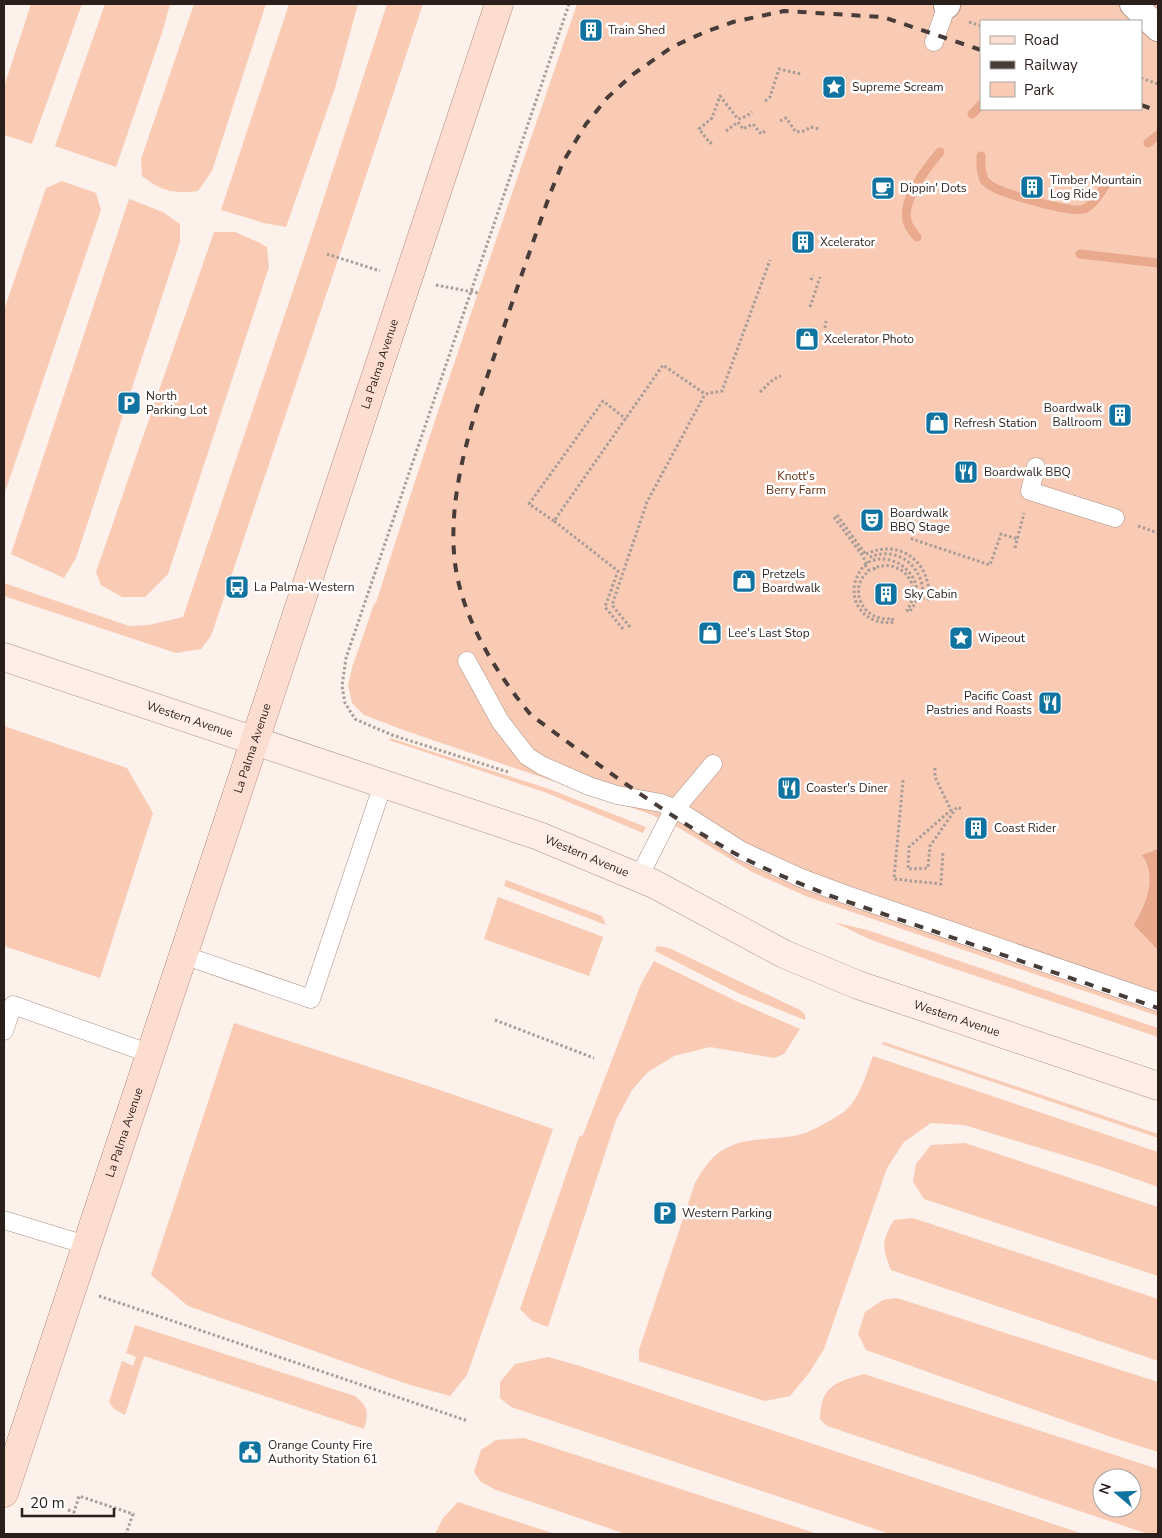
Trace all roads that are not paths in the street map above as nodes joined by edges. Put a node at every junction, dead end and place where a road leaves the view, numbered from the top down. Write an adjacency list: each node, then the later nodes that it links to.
1 (499, 4): 10 (main road, La Palma Avenue)
2 (1133, 4): 4 (street)
3 (947, 5): 5 (lane)
4 (1158, 28)
5 (934, 42)
6 (1036, 467): 7 (lane)
7 (1115, 518)
8 (4, 656): 10 (main road, Western Avenue)
9 (467, 661): 13 (lane)
10 (254, 742): 12 (main road, Western Avenue); 15 (main road, La Palma Avenue)
11 (713, 764): 13 (lane)
12 (383, 784): 14 (main road, Western Avenue); 15 (lane)
13 (676, 808): 14 (lane); 16 (lane)
14 (638, 877): 19 (main road, Western Avenue)
15 (184, 955): 18 (main road, La Palma Avenue)
16 (1158, 1002)
17 (4, 1031): 18 (lane)
18 (151, 1054): 21 (main road, La Palma Avenue)
19 (1158, 1086)
20 (4, 1220): 21 (lane)
21 (86, 1245): 22 (main road, La Palma Avenue)
22 (4, 1493)

